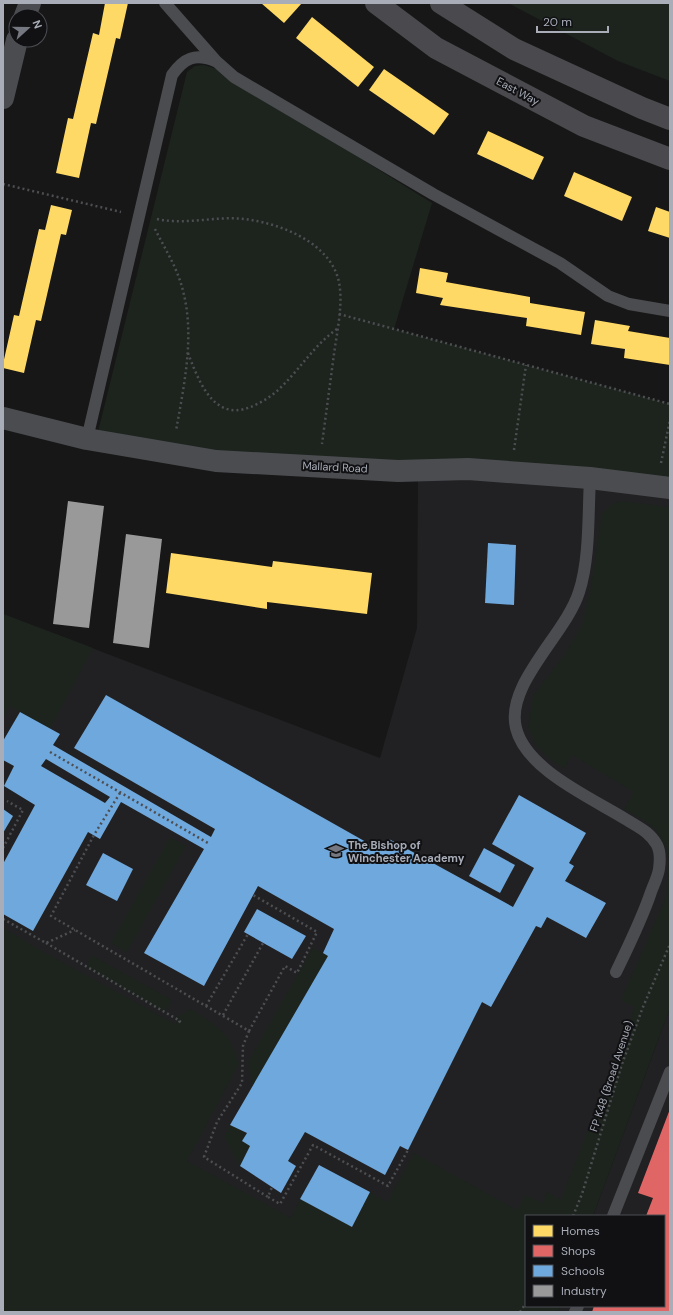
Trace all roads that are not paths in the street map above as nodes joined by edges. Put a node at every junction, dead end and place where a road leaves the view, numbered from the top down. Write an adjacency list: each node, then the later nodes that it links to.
1 (165, 3): 5 (lane)
2 (376, 3): 8 (street, East Way)
3 (441, 3): 7 (street)
4 (15, 48): 6 (street)
5 (216, 61): 9 (lane); 11 (lane)
6 (3, 98)
7 (670, 119)
8 (670, 159)
9 (670, 311)
10 (3, 418): 11 (street, Mallard Road)
11 (87, 439): 12 (street, Mallard Road)
12 (590, 478): 13 (street, Mallard Road); 14 (lane)
13 (670, 488)
14 (616, 972)
15 (670, 1072): 16 (lane)
16 (613, 1215)

